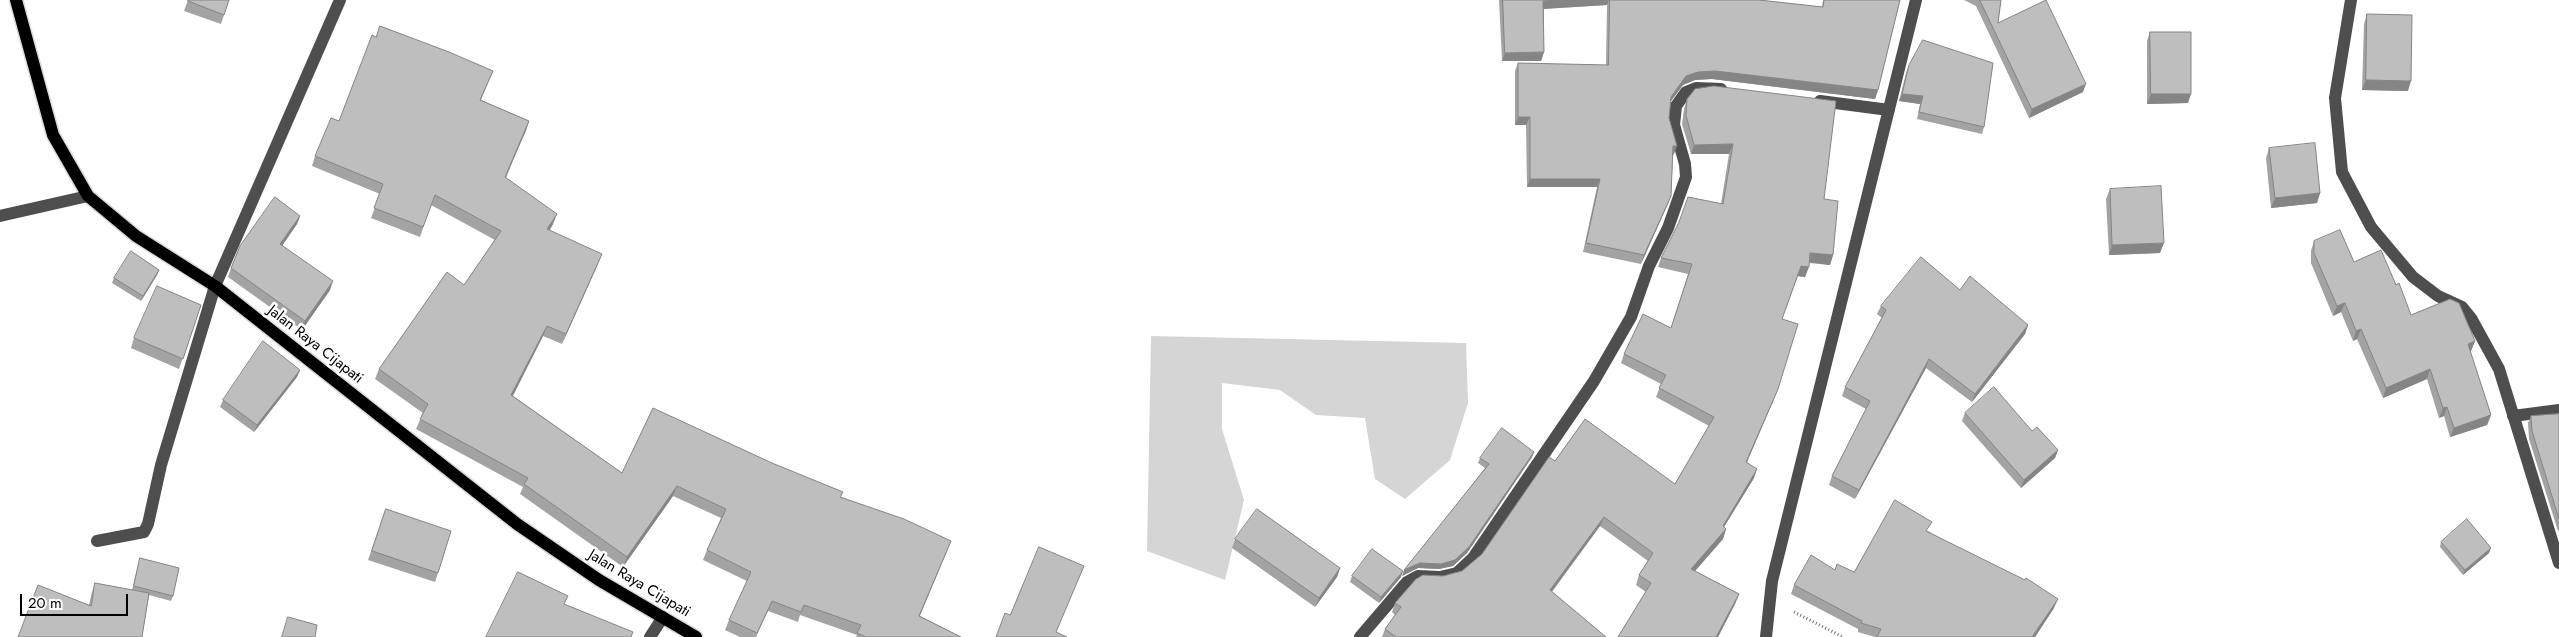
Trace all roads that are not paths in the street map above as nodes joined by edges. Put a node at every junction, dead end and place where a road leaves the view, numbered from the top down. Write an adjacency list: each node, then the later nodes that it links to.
1 (16, 0): 8 (main road, Jalan Raya Cijapati)
2 (340, 0): 10 (street)
3 (1916, 0): 7 (street)
4 (2351, 0): 12 (street)
5 (1731, 90): 18 (street)
6 (1810, 100): 7 (street)
7 (1889, 110): 19 (street)
8 (88, 196): 9 (street); 10 (main road, Jalan Raya Cijapati)
9 (0, 216)
10 (215, 286): 13 (street); 15 (main road, Jalan Raya Cijapati)
11 (2559, 410): 12 (street)
12 (2513, 416): 14 (street)
13 (97, 541)
14 (2559, 563)
15 (663, 617): 16 (street); 17 (main road, Jalan Raya Cijapati)
16 (650, 637)
17 (696, 637)
18 (1360, 637)
19 (1766, 637)

